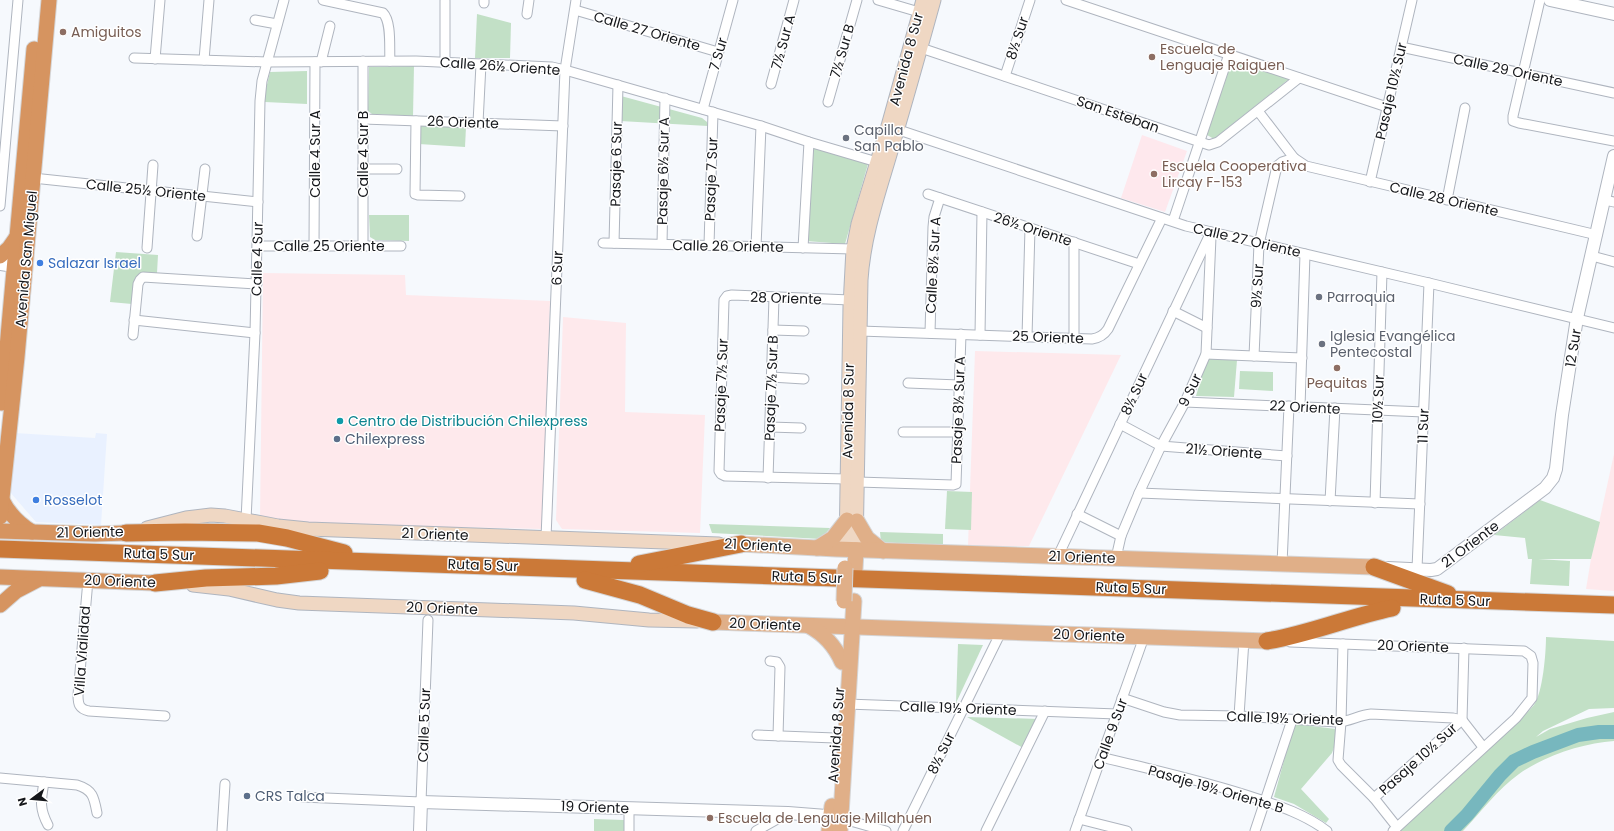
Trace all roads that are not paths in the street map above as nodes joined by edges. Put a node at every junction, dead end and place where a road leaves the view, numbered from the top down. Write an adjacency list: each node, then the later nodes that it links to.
1 (18, 0): 56 (street)
2 (38, 0): 91 (highway, Avenida San Miguel)
3 (49, 0): 72 (highway, Avenida San Miguel)
4 (160, 0): 33 (street)
5 (209, 0): 34 (street)
6 (284, 0): 26 (street, Calle 4 Sur)
7 (323, 0): 36 (street)
8 (529, 0): 23 (street)
9 (576, 0): 22 (street, 6 Sur)
10 (733, 0): 30 (street, 7 Sur)
11 (794, 0): 45 (street, 7½ Sur A)
12 (857, 0): 49 (street, 7½ Sur B)
13 (878, 0): 21 (street)
14 (934, 0): 29 (main road, Avenida 8 Sur)
15 (1030, 0): 43 (street, 8½ Sur)
16 (1066, 0): 31 (street)
17 (1412, 0): 28 (street, Pasaje 10½ Sur)
18 (1540, 0): 42 (street)
19 (1550, 0): 24 (street)
20 (445, 1): 39 (street)
21 (921, 6): 61 (main road, Avenida 8 Sur)
22 (575, 10): 30 (street, Calle 27 Oriente); 41 (street, 6 Sur)
23 (527, 14)
24 (1614, 14)
25 (255, 20): 26 (street)
26 (277, 24): 37 (street, Calle 4 Sur)
27 (330, 26): 38 (street, Calle 4 Sur A)
28 (1401, 47): 42 (street, Calle 29 Oriente); 50 (street, Pasaje 10½ Sur)
29 (921, 48): 43 (street, San Esteban); 61 (main road, Avenida 8 Sur)
30 (718, 52): 52 (street, 7 Sur)
31 (1228, 54): 44 (street); 64 (street)
32 (134, 58): 33 (street, Calle 26½ Oriente)
33 (155, 59): 34 (street, Calle 26½ Oriente)
34 (204, 60): 37 (street, Calle 26½ Oriente)
35 (363, 61): 36 (street, Calle 26½ Oriente); 38 (street, Calle 26½ Oriente); 55 (street, Calle 4 Sur B)
36 (390, 61): 39 (street, Calle 26½ Oriente)
37 (267, 62): 38 (street, Calle 26½ Oriente); 81 (street, Calle 4 Sur)
38 (318, 62): 97 (street, Calle 4 Sur A)
39 (444, 62): 40 (street, Calle 26½ Oriente)
40 (480, 64): 41 (street, Calle 26½ Oriente); 58 (street)
41 (565, 70): 46 (street, Calle 26½ Oriente); 59 (street, 6 Sur)
42 (1524, 74): 47 (street, Calle 29 Oriente); 62 (street)
43 (1005, 76): 64 (street, San Esteban)
44 (1299, 78): 50 (street); 53 (street, San Esteban)
45 (771, 84)
46 (618, 85): 48 (street, Calle 26½ Oriente); 93 (street, Pasaje 6 Sur)
47 (1614, 93)
48 (665, 98): 52 (street, Calle 26½ Oriente); 94 (street, Pasaje 6½ Sur A)
49 (828, 102)
50 (1387, 107): 73 (street, Pasaje 10½ Sur)
51 (1465, 108): 79 (street)
52 (702, 109): 54 (street, Calle 26½ Oriente)
53 (1258, 111): 64 (street, San Esteban); 66 (street)
54 (713, 112): 60 (street, Calle 26½ Oriente); 100 (street, Pasaje 7 Sur)
55 (363, 119): 57 (street, 26 Oriente); 70 (street, Calle 4 Sur B)
56 (4, 121): 82 (street)
57 (416, 121): 58 (street, 26 Oriente); 77 (street)
58 (478, 123): 59 (street, 26 Oriente)
59 (563, 126): 172 (street, 6 Sur)
60 (761, 126): 63 (street, Calle 26½ Oriente); 101 (street)
61 (893, 128): 67 (main road, Avenida 8 Sur); 84 (street, Calle 27 Oriente); 126 (main road, Avenida 8 Sur)
62 (1614, 141)
63 (808, 142): 67 (street, Calle 26½ Oriente); 103 (street)
64 (1200, 142): 85 (street)
65 (1614, 156): 80 (street, 12 Sur)
66 (1294, 158): 73 (street, Calle 28 Oriente); 95 (street, 9½ Sur)
67 (877, 162): 104 (main road, Avenida 8 Sur)
68 (153, 165): 74 (street)
69 (205, 169): 76 (street)
70 (363, 169): 71 (street); 98 (street, Calle 4 Sur B)
71 (397, 169)
72 (33, 178): 74 (street, Calle 25½ Oriente); 91 (highway, Avenida San Miguel)
73 (1370, 182): 79 (street, Calle 28 Oriente)
74 (151, 191): 76 (street, Calle 25½ Oriente); 102 (street)
75 (928, 194): 78 (street, 26½ Oriente)
76 (202, 196): 81 (street, Calle 25½ Oriente); 89 (street)
77 (460, 196)
78 (940, 198): 83 (street, 26½ Oriente); 127 (street, Calle 8½ Sur A)
79 (1447, 200): 88 (street, Calle 28 Oriente)
80 (1610, 201): 88 (street, 12 Sur)
81 (258, 202): 96 (street, Calle 4 Sur)
82 (0, 206)
83 (982, 212): 86 (street, 26½ Oriente); 131 (street)
84 (1162, 218): 85 (street, Calle 27 Oriente); 109 (street, 25 Oriente)
85 (1173, 221): 87 (street, Calle 27 Oriente)
86 (1030, 228): 90 (street, 26½ Oriente); 132 (street)
87 (1211, 232): 95 (street, Calle 27 Oriente); 119 (street, 8½ Sur); 122 (street, 9 Sur)
88 (1597, 235): 107 (street, 12 Sur)
89 (197, 236)
90 (1074, 242): 109 (street, 26½ Oriente); 133 (street)
91 (21, 243): 106 (highway); 110 (highway); 115 (highway, Avenida San Miguel)
92 (603, 243): 93 (street, Calle 26 Oriente)
93 (614, 243): 94 (street, Calle 26 Oriente)
94 (662, 244): 100 (street, Calle 26 Oriente)
95 (1259, 244): 105 (street, Calle 27 Oriente); 135 (street, 9½ Sur)
96 (258, 246): 97 (street, Calle 25 Oriente); 114 (street, Calle 4 Sur)
97 (314, 246): 98 (street, Calle 25 Oriente)
98 (363, 246): 99 (street, Calle 25 Oriente)
99 (401, 246)
100 (709, 246): 101 (street, Calle 26 Oriente)
101 (756, 247): 103 (street, Calle 26 Oriente)
102 (147, 248)
103 (803, 248): 104 (street, Calle 26 Oriente)
104 (853, 249): 118 (main road, Avenida 8 Sur)
105 (1305, 254): 112 (street, Calle 27 Oriente); 136 (street)
106 (0, 256)
107 (1592, 256): 108 (street); 120 (street, 12 Sur)
108 (1614, 262)
109 (1139, 264): 133 (street, 25 Oriente)
110 (7, 265): 115 (highway)
111 (0, 272): 115 (highway)
112 (1382, 272): 113 (street, Calle 27 Oriente); 145 (street, 10½ Sur)
113 (1429, 283): 120 (street, Calle 27 Oriente); 146 (street, 11 Sur)
114 (257, 284): 121 (street); 128 (street, Calle 4 Sur)
115 (18, 286): 147 (highway, Avenida San Miguel); 159 (highway, Avenida San Miguel)
116 (774, 298): 117 (street, 28 Oriente); 118 (street, 28 Oriente); 124 (street, Pasaje 7½ Sur B)
117 (724, 300): 155 (street, Pasaje 7½ Sur)
118 (850, 300): 156 (main road, Avenida 8 Sur)
119 (1173, 311): 122 (street); 148 (street, 8½ Sur)
120 (1578, 318): 123 (street, Calle 27 Oriente); 165 (street, 12 Sur)
121 (134, 320): 128 (street); 130 (street)
122 (1207, 328): 134 (street, 9 Sur)
123 (1614, 328)
124 (773, 330): 125 (street); 137 (street, Pasaje 7½ Sur B)
125 (804, 331)
126 (860, 331): 127 (street, 25 Oriente); 156 (main road, Avenida 8 Sur)
127 (930, 333): 129 (street, 25 Oriente)
128 (255, 334): 166 (street, Calle 4 Sur)
129 (960, 334): 131 (street, 25 Oriente); 140 (street, Pasaje 8½ Sur A)
130 (133, 335)
131 (980, 335): 132 (street, 25 Oriente)
132 (1027, 336): 133 (street, 25 Oriente)
133 (1074, 338)
134 (1206, 354): 135 (street); 141 (street, 9 Sur)
135 (1254, 356): 136 (street)
136 (1302, 358): 143 (street)
137 (771, 377): 138 (street); 149 (street, Pasaje 7½ Sur B)
138 (804, 379)
139 (908, 383): 140 (street)
140 (959, 385): 152 (street, Pasaje 8½ Sur A)
141 (1185, 402): 142 (street, 22 Oriente); 153 (street, 9 Sur)
142 (1289, 406): 143 (street, 22 Oriente); 154 (street)
143 (1300, 407): 144 (street, 22 Oriente)
144 (1335, 408): 145 (street, 22 Oriente); 160 (street)
145 (1378, 410): 146 (street, 22 Oriente); 161 (street, 10½ Sur)
146 (1424, 412): 162 (street, 11 Sur)
147 (0, 424)
148 (1120, 424): 153 (street); 163 (street, 8½ Sur)
149 (770, 427): 150 (street); 155 (street, Pasaje 7½ Sur B)
150 (801, 428)
151 (903, 432): 152 (street)
152 (957, 432): 156 (street, Pasaje 8½ Sur A)
153 (1161, 446): 154 (street, 21½ Oriente); 157 (street, 9 Sur)
154 (1287, 456): 158 (street)
155 (768, 478): 156 (street)
156 (852, 481): 167 (main road, Avenida 8 Sur)
157 (1139, 493): 158 (street); 171 (street, 9 Sur)
158 (1285, 499): 160 (street); 182 (street)
159 (2, 500): 164 (highway, Avenida San Miguel); 169 (highway)
160 (1330, 501): 161 (street)
161 (1375, 503): 162 (street)
162 (1420, 504): 184 (street, 11 Sur)
163 (1077, 514): 171 (street); 178 (street, 8½ Sur)
164 (0, 517)
165 (1503, 519): 184 (street, 21 Oriente)
166 (246, 520): 170 (main road, 21 Oriente); 172 (main road, 21 Oriente)
167 (852, 521): 174 (main road); 176 (main road, Avenida 8 Sur); 177 (main road)
168 (0, 530): 169 (highway, 21 Oriente)
169 (33, 532): 170 (highway, 21 Oriente)
170 (126, 533): 181 (highway)
171 (1121, 536): 179 (street, 9 Sur)
172 (546, 538): 173 (main road, 21 Oriente)
173 (741, 544): 174 (main road, 21 Oriente); 185 (highway)
174 (817, 548): 176 (main road, 21 Oriente)
175 (0, 549): 181 (highway, Ruta 5 Sur)
176 (851, 550): 177 (main road, 21 Oriente); 200 (main road, Avenida 8 Sur, bridge)
177 (883, 551): 178 (main road, 21 Oriente)
178 (1058, 556): 179 (main road, 21 Oriente)
179 (1116, 558): 182 (main road, 21 Oriente)
180 (0, 560): 186 (highway, Ruta 5 Sur)
181 (383, 562): 185 (highway, Ruta 5 Sur)
182 (1282, 564): 183 (main road, 21 Oriente)
183 (1374, 567): 184 (street, 21 Oriente); 192 (highway)
184 (1417, 569)
185 (600, 570): 192 (highway, Ruta 5 Sur)
186 (320, 571): 190 (highway, Ruta 5 Sur); 191 (highway)
187 (0, 577): 188 (highway, 20 Oriente)
188 (41, 578): 189 (highway, 20 Oriente); 193 (highway)
189 (88, 580): 191 (highway, 20 Oriente); 214 (street, Villa Vialidad)
190 (585, 580): 195 (highway, Ruta 5 Sur); 198 (highway)
191 (155, 583): 198 (main road, 20 Oriente)
192 (1471, 600): 194 (highway, Ruta 5 Sur)
193 (0, 605)
194 (1614, 605)
195 (1392, 608): 196 (highway, Ruta 5 Sur); 204 (highway)
196 (1614, 616)
197 (428, 620): 230 (street, Calle 5 Sur)
198 (713, 622): 199 (main road, 20 Oriente)
199 (809, 626): 200 (main road, 20 Oriente); 208 (main road)
200 (848, 627): 201 (main road, 20 Oriente); 208 (main road, Avenida 8 Sur); 210 (main road, Avenida 8 Sur)
201 (1002, 632): 202 (main road, 20 Oriente); 211 (street, 8½ Sur)
202 (1144, 637): 203 (main road, 20 Oriente); 209 (street, Calle 9 Sur)
203 (1244, 640): 204 (main road, 20 Oriente); 215 (street)
204 (1267, 641): 205 (street, 20 Oriente)
205 (1343, 644): 206 (street, 20 Oriente); 218 (street)
206 (1464, 648): 217 (street, Pasaje 10½ Sur); 222 (street, 20 Oriente)
207 (770, 661): 220 (street)
208 (842, 662): 221 (main road, Avenida 8 Sur)
209 (1122, 698): 213 (street, Calle 9 Sur); 215 (street, Calle 19½ Oriente)
210 (847, 704): 211 (street, Calle 19½ Oriente); 235 (main road, Avenida 8 Sur)
211 (964, 708): 212 (street, Calle 19½ Oriente); 244 (street, 8½ Sur)
212 (1045, 711): 213 (street, Calle 19½ Oriente); 245 (street)
213 (1117, 714): 223 (street, Calle 9 Sur)
214 (165, 716)
215 (1239, 716): 216 (street, Calle 19½ Oriente)
216 (1292, 720): 218 (street, Calle 19½ Oriente); 229 (street)
217 (1462, 720): 218 (street, Calle 19½ Oriente); 222 (street); 228 (street, Pasaje 10½ Sur)
218 (1342, 722): 228 (street)
219 (757, 735): 220 (street)
220 (778, 736): 221 (street)
221 (835, 738): 235 (main road, Avenida 8 Sur)
222 (1483, 748): 237 (street)
223 (1101, 757): 229 (street, Pasaje 19½ Oriente B); 234 (street, Calle 9 Sur)
224 (0, 778): 225 (street)
225 (44, 782): 232 (street); 236 (street)
226 (225, 784): 238 (street)
227 (302, 797): 230 (street, 19 Oriente)
228 (1374, 798): 237 (street)
229 (1265, 801): 248 (street); 249 (street, Pasaje 19½ Oriente B)
230 (421, 802): 231 (street, 19 Oriente); 239 (street, Calle 5 Sur)
231 (629, 808): 233 (street, 19 Oriente); 240 (street)
232 (97, 813)
233 (788, 814): 235 (street, 19 Oriente); 241 (street)
234 (1079, 819): 246 (street, Calle 9 Sur); 247 (street)
235 (837, 821): 242 (main road, Avenida 8 Sur); 243 (street, 19 Oriente)
236 (48, 825)
237 (1395, 829)
238 (222, 831)
239 (420, 831)
240 (629, 831)
241 (756, 831)
242 (829, 831)
243 (886, 831)
244 (903, 831)
245 (986, 831)
246 (1075, 831)
247 (1127, 831)
248 (1255, 831)
249 (1327, 831)

